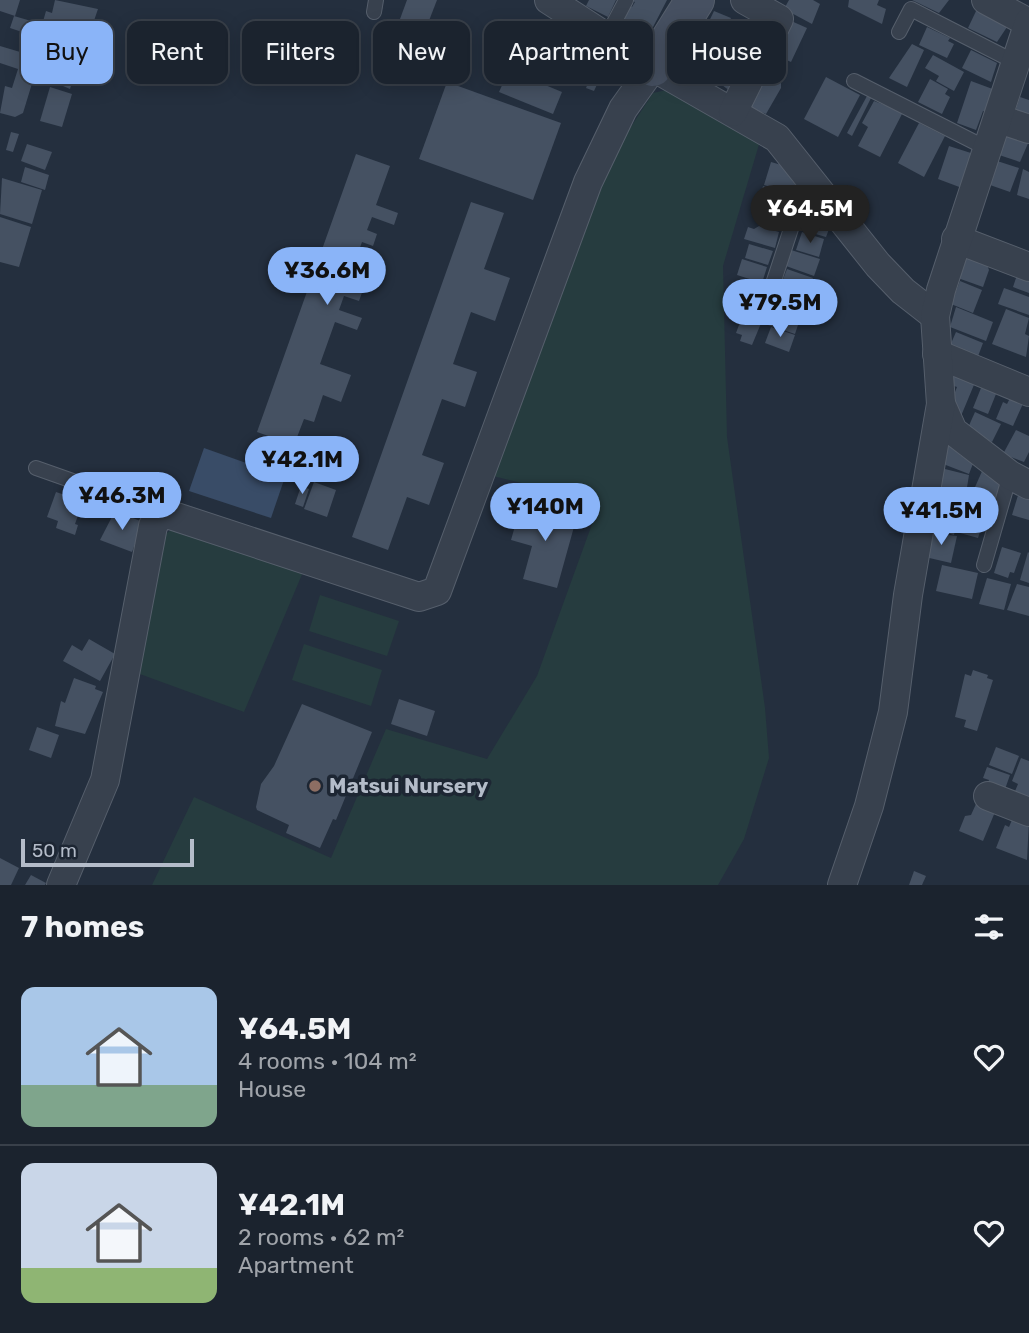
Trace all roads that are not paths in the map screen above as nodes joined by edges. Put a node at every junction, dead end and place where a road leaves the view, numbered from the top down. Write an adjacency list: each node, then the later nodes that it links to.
1 (549, 0): 6 (street)
2 (626, 0): 7 (lane)
3 (695, 0): 11 (street)
4 (745, 0): 14 (street)
5 (986, 0): 8 (street)
6 (580, 21)
7 (615, 21)
8 (1029, 22): 10 (street)
9 (899, 32): 10 (lane)
10 (1017, 63): 15 (street)
11 (653, 67): 14 (street)
12 (854, 80): 17 (lane)
13 (641, 84): 28 (street)
14 (733, 111): 18 (street)
15 (999, 119): 16 (street); 17 (street)
16 (1029, 129)
17 (988, 149): 19 (street)
18 (808, 177): 21 (lane); 22 (street)
19 (956, 239): 20 (street); 22 (street)
20 (1029, 267)
21 (765, 308)
22 (935, 316): 23 (street)
23 (937, 354): 24 (street); 25 (street)
24 (1029, 391)
25 (942, 404): 27 (street); 33 (street)
26 (36, 468): 28 (lane)
27 (1020, 480): 29 (lane)
28 (161, 512): 32 (street)
29 (984, 565)
30 (988, 796): 31 (street)
31 (1029, 812)
32 (61, 885)
33 (842, 885)

